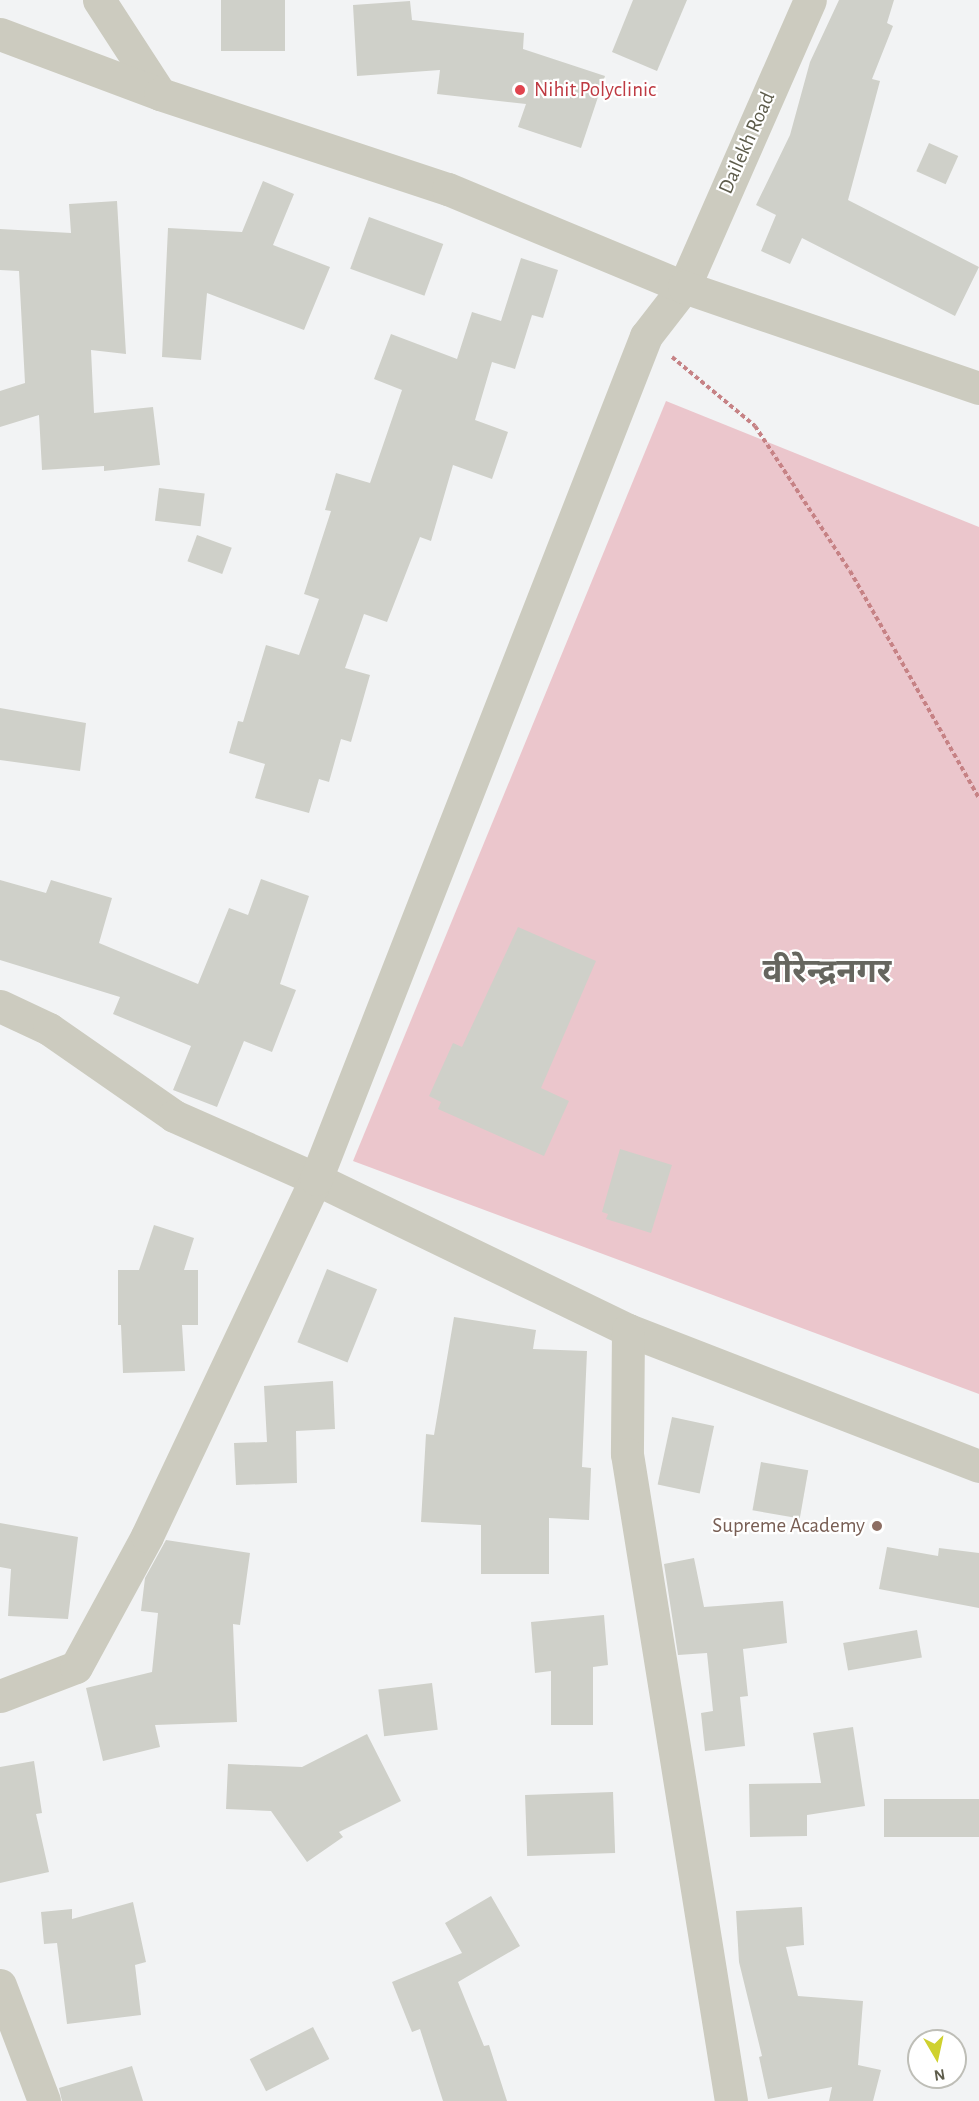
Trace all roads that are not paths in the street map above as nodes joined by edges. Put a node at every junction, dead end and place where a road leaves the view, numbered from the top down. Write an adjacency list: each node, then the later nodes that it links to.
1 (99, 0): 4 (street)
2 (810, 0): 5 (street, Dailekh Road)
3 (0, 34): 4 (street)
4 (160, 94): 5 (street)
5 (684, 287): 6 (street); 8 (street, Dailekh Road)
6 (979, 388)
7 (0, 1006): 8 (street)
8 (316, 1179): 9 (street); 11 (street, Dailekh Road)
9 (628, 1330): 10 (street); 14 (street)
10 (979, 1466)
11 (0, 1696)
12 (1, 1993): 13 (street)
13 (44, 2101)
14 (731, 2101)

